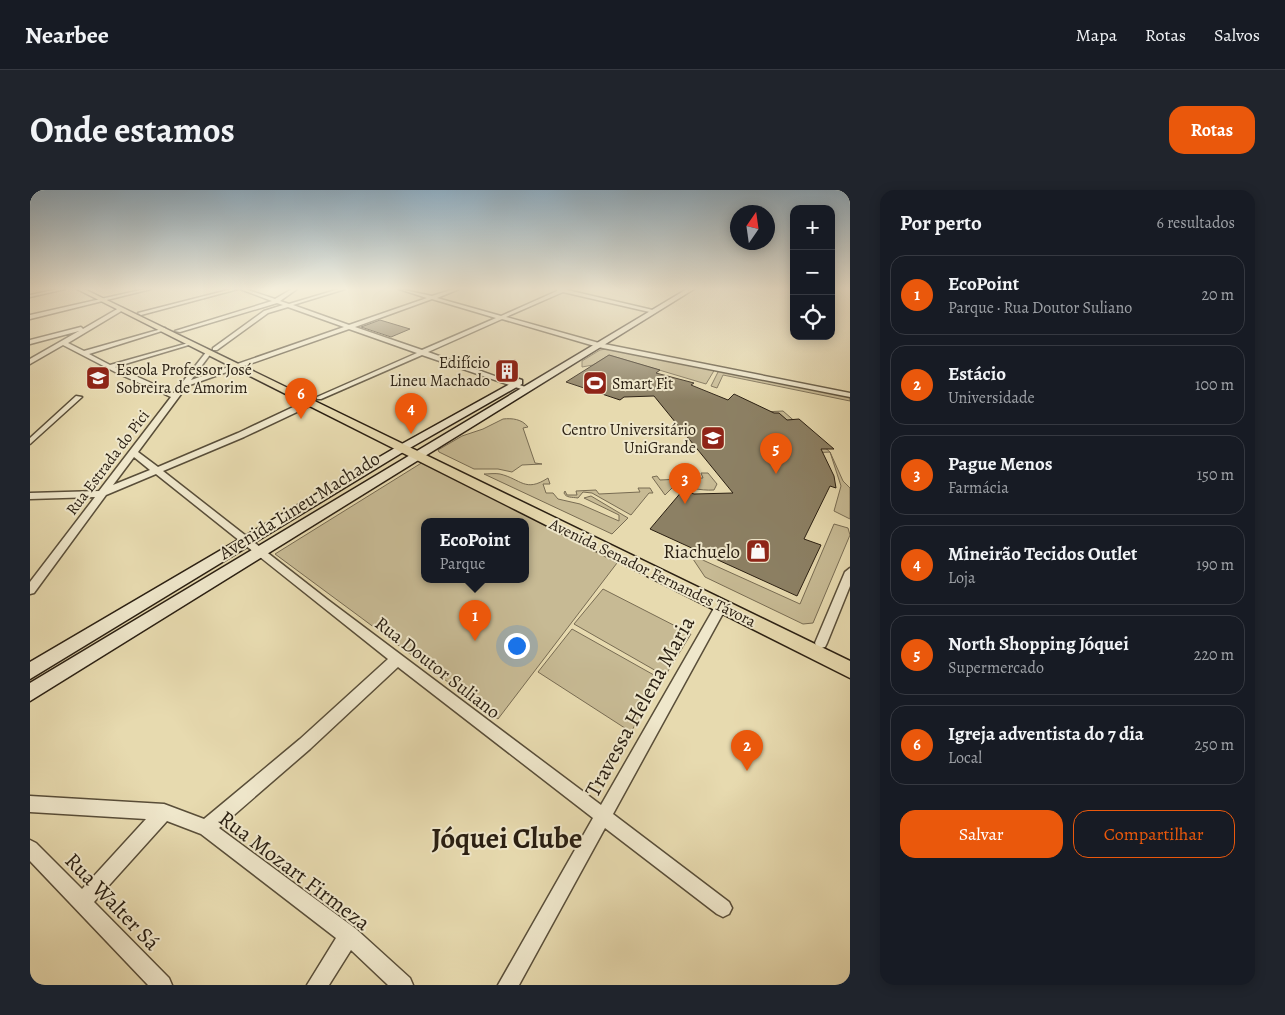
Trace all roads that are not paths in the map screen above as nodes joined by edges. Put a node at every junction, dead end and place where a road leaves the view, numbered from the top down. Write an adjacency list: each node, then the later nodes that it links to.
1 (92, 326): 13 (street); 15 (street)
2 (157, 326): 10 (main road, Avenida Senador Fernandes Távora)
3 (168, 326): 11 (main road, Avenida Senador Fernandes Távora)
4 (194, 326): 11 (street)
5 (246, 326): 16 (street, Rua Estrada do Pici)
6 (484, 326): 18 (street)
7 (536, 326): 12 (street)
8 (621, 326): 12 (street, Avenida Lineu Machado)
9 (351, 327): 18 (street); 20 (street)
10 (163, 329): 14 (main road, Avenida Senador Fernandes Távora); 17 (street)
11 (178, 331): 16 (main road, Avenida Senador Fernandes Távora)
12 (596, 341): 23 (street, Avenida Lineu Machado); 24 (street, Avenida Lineu Machado); 25 (street); 26 (street)
13 (30, 342)
14 (190, 342): 16 (main road, Avenida Senador Fernandes Távora); 21 (street)
15 (64, 343): 17 (street); 19 (street)
16 (212, 350): 20 (main road, Avenida Senador Fernandes Távora); 22 (street, Rua Estrada do Pici)
17 (84, 352): 21 (street)
18 (423, 352): 23 (street); 29 (street)
19 (30, 362)
20 (243, 365): 22 (street); 29 (main road, Avenida Senador Fernandes Távora)
21 (109, 367): 27 (street)
22 (184, 385): 27 (street, Rua Estrada do Pici)
23 (514, 385): 24 (street); 31 (street, Avenida Lineu Machado)
24 (526, 389): 31 (street, Avenida Lineu Machado)
25 (850, 390)
26 (850, 395)
27 (175, 396): 32 (street, Rua Estrada do Pici)
28 (78, 397): 30 (street)
29 (315, 400): 31 (main road, Avenida Senador Fernandes Távora); 33 (street)
30 (30, 442)
31 (413, 450): 36 (street, Avenida Lineu Machado); 37 (street, Avenida Lineu Machado); 40 (main road, Avenida Senador Fernandes Távora); 41 (main road, Avenida Senador Fernandes Távora)
32 (133, 452): 33 (street, Rua Doutor Suliano); 34 (street, Rua Estrada do Pici)
33 (158, 471): 34 (street); 36 (street, Rua Doutor Suliano)
34 (101, 494): 35 (street); 39 (street, Rua Estrada do Pici)
35 (30, 496)
36 (246, 543): 37 (street, Rua Doutor Suliano); 44 (street, Avenida Lineu Machado)
37 (260, 553): 42 (street, Rua Doutor Suliano); 45 (street, Avenida Lineu Machado)
38 (850, 572): 41 (street)
39 (30, 590)
40 (721, 606): 43 (main road, Avenida Senador Fernandes Távora); 48 (street, Travessa Helena Maria)
41 (821, 643): 43 (main road, Avenida Senador Fernandes Távora)
42 (397, 659): 48 (street, Rua Doutor Suliano); 49 (street)
43 (849, 664)
44 (30, 671)
45 (30, 693)
46 (30, 804): 47 (street, Rua Mozart Firmeza)
47 (164, 812): 49 (street, Rua Mozart Firmeza); 51 (street)
48 (602, 817): 52 (street, Rua Doutor Suliano); 57 (street, Travessa Helena Maria)
49 (206, 828): 53 (street, Rua Mozart Firmeza)
50 (30, 849): 51 (street, Rua Walter Sá)
51 (82, 902): 54 (street, Rua Walter Sá)
52 (723, 908)
53 (349, 936): 55 (street); 56 (street, Rua Mozart Firmeza)
54 (162, 985)
55 (317, 985)
56 (403, 985)
57 (508, 985)

